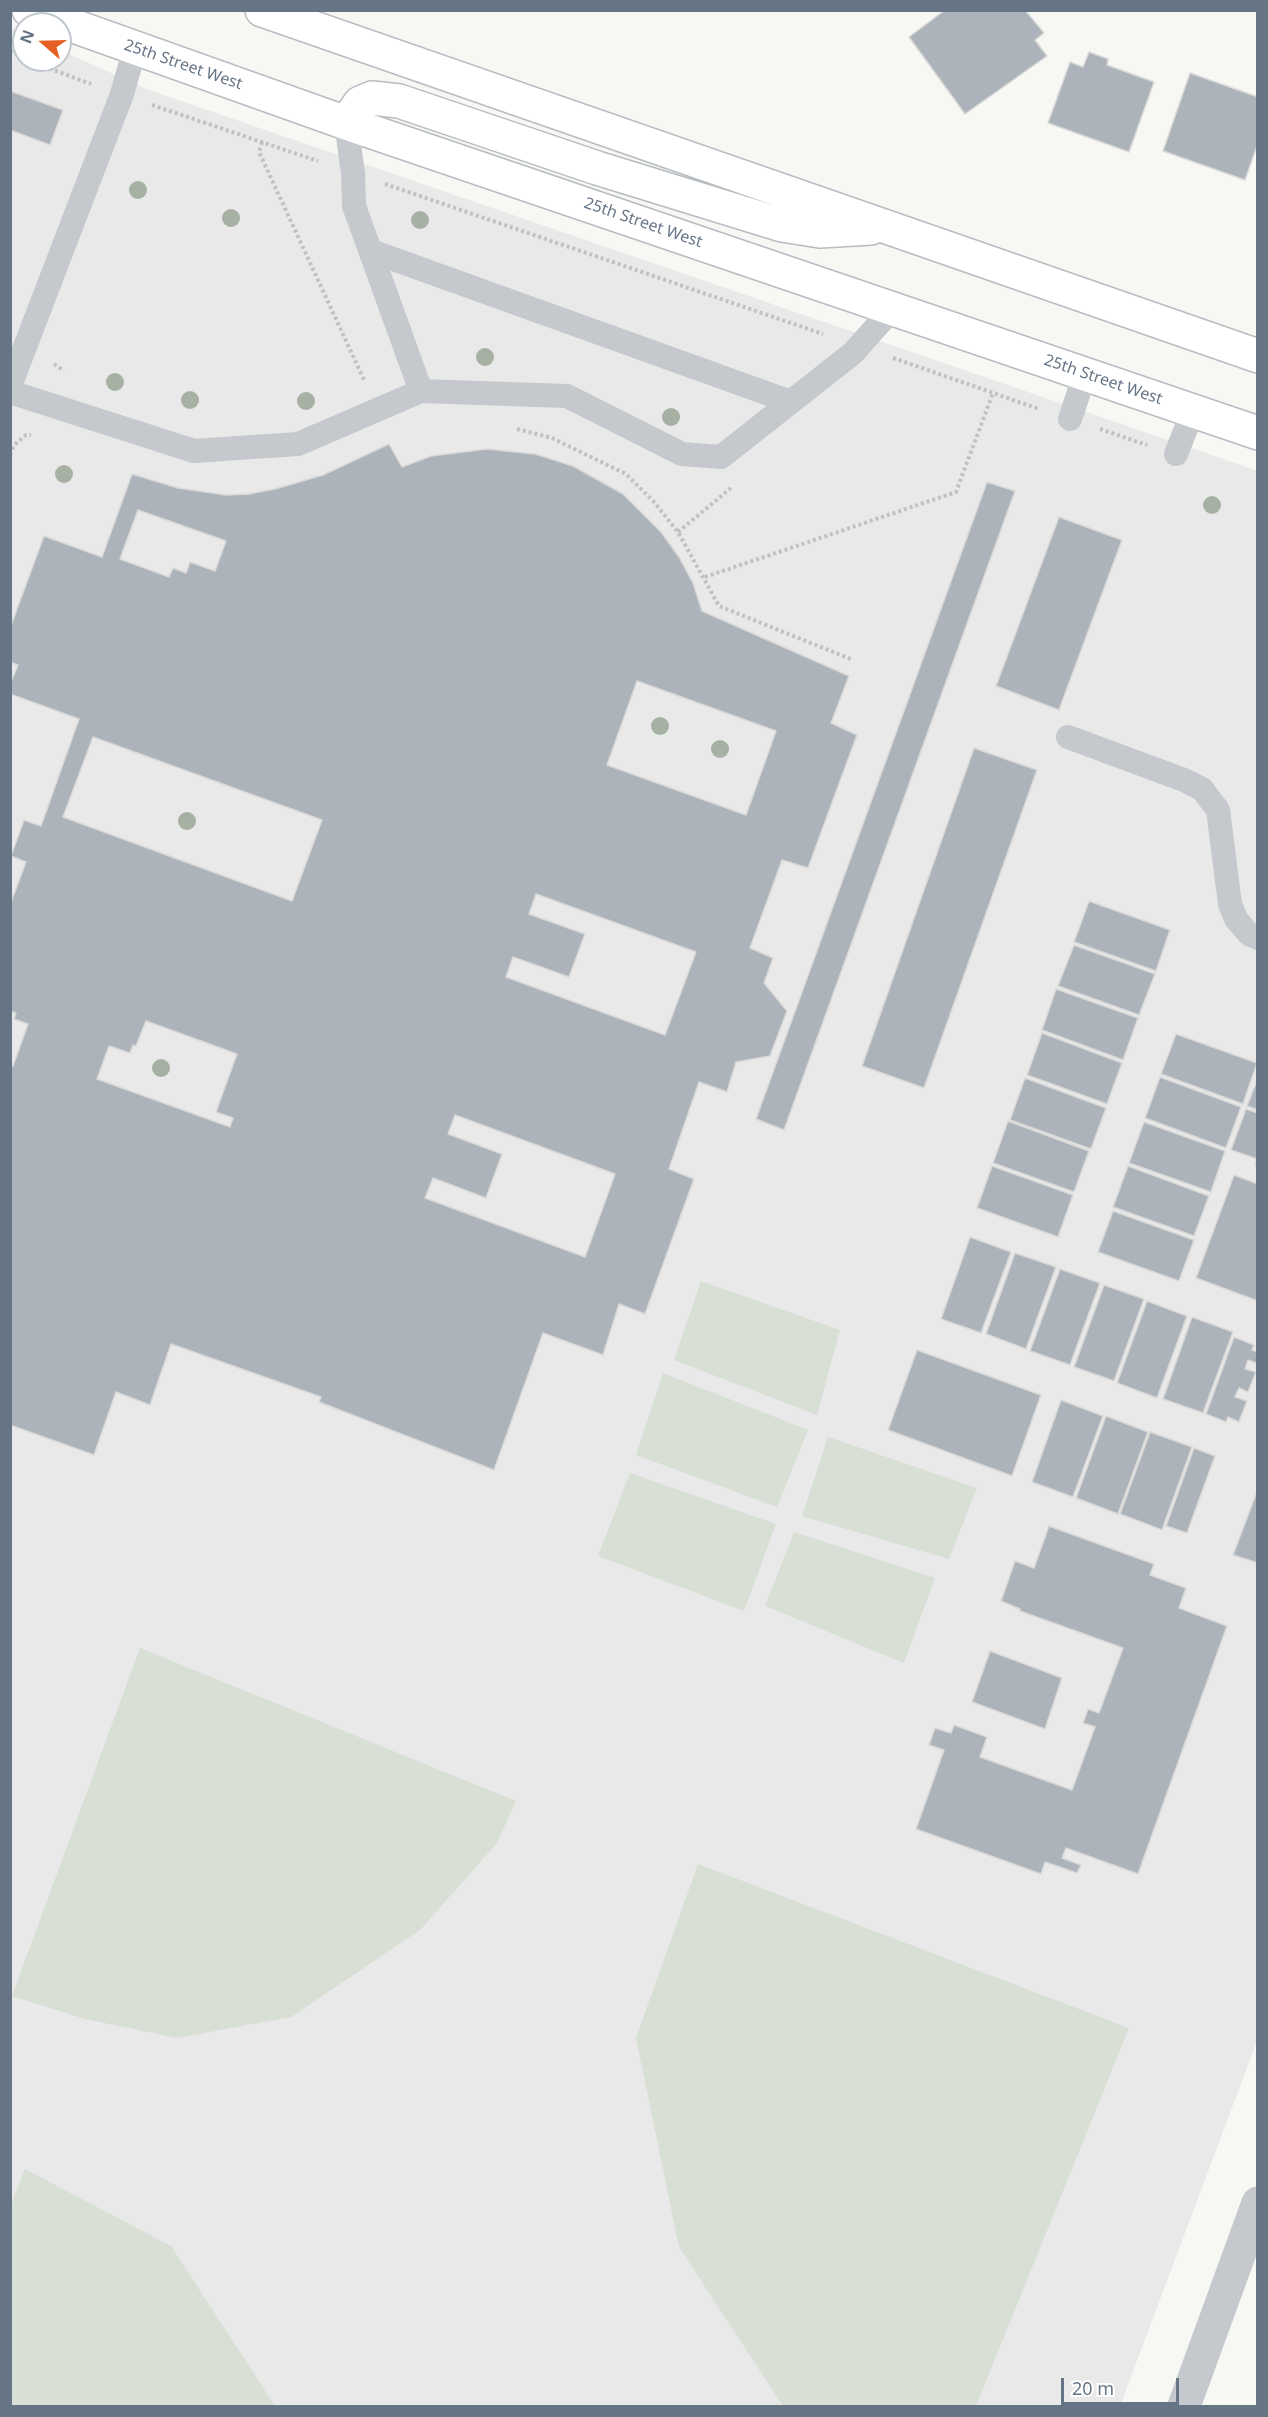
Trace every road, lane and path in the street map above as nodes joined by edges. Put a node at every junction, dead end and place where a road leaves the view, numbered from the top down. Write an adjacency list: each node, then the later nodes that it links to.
1 (28, 10): 3 (main road, 25th Street West)
2 (262, 10): 9 (main road)
3 (135, 48): 5 (lane); 6 (main road, 25th Street West)
4 (62, 72): 5 (path)
5 (122, 94): 7 (path); 15 (lane)
6 (346, 123): 8 (lane); 9 (main road); 11 (main road, 25th Street West)
7 (262, 142): 8 (path); 16 (path)
8 (353, 173): 10 (lane); 12 (path)
9 (885, 227): 13 (main road)
10 (371, 251): 17 (lane); 20 (lane)
11 (893, 308): 12 (lane); 14 (main road, 25th Street West)
12 (860, 347): 19 (path); 20 (lane)
13 (1257, 356)
14 (1085, 374): 21 (main road, 25th Street West); 22 (lane)
15 (10, 386)
16 (368, 387)
17 (421, 391): 18 (lane); 20 (lane)
18 (10, 392)
19 (993, 393): 22 (path); 26 (path)
20 (791, 402)
21 (1193, 411): 24 (main road, 25th Street West); 25 (lane)
22 (1070, 419): 25 (path)
23 (509, 427): 26 (path)
24 (1257, 434)
25 (1176, 454)
26 (705, 577): 27 (path)
27 (853, 660)
28 (1068, 737): 29 (lane)
29 (1257, 938)
30 (1257, 2203): 31 (street)
31 (1184, 2406)

